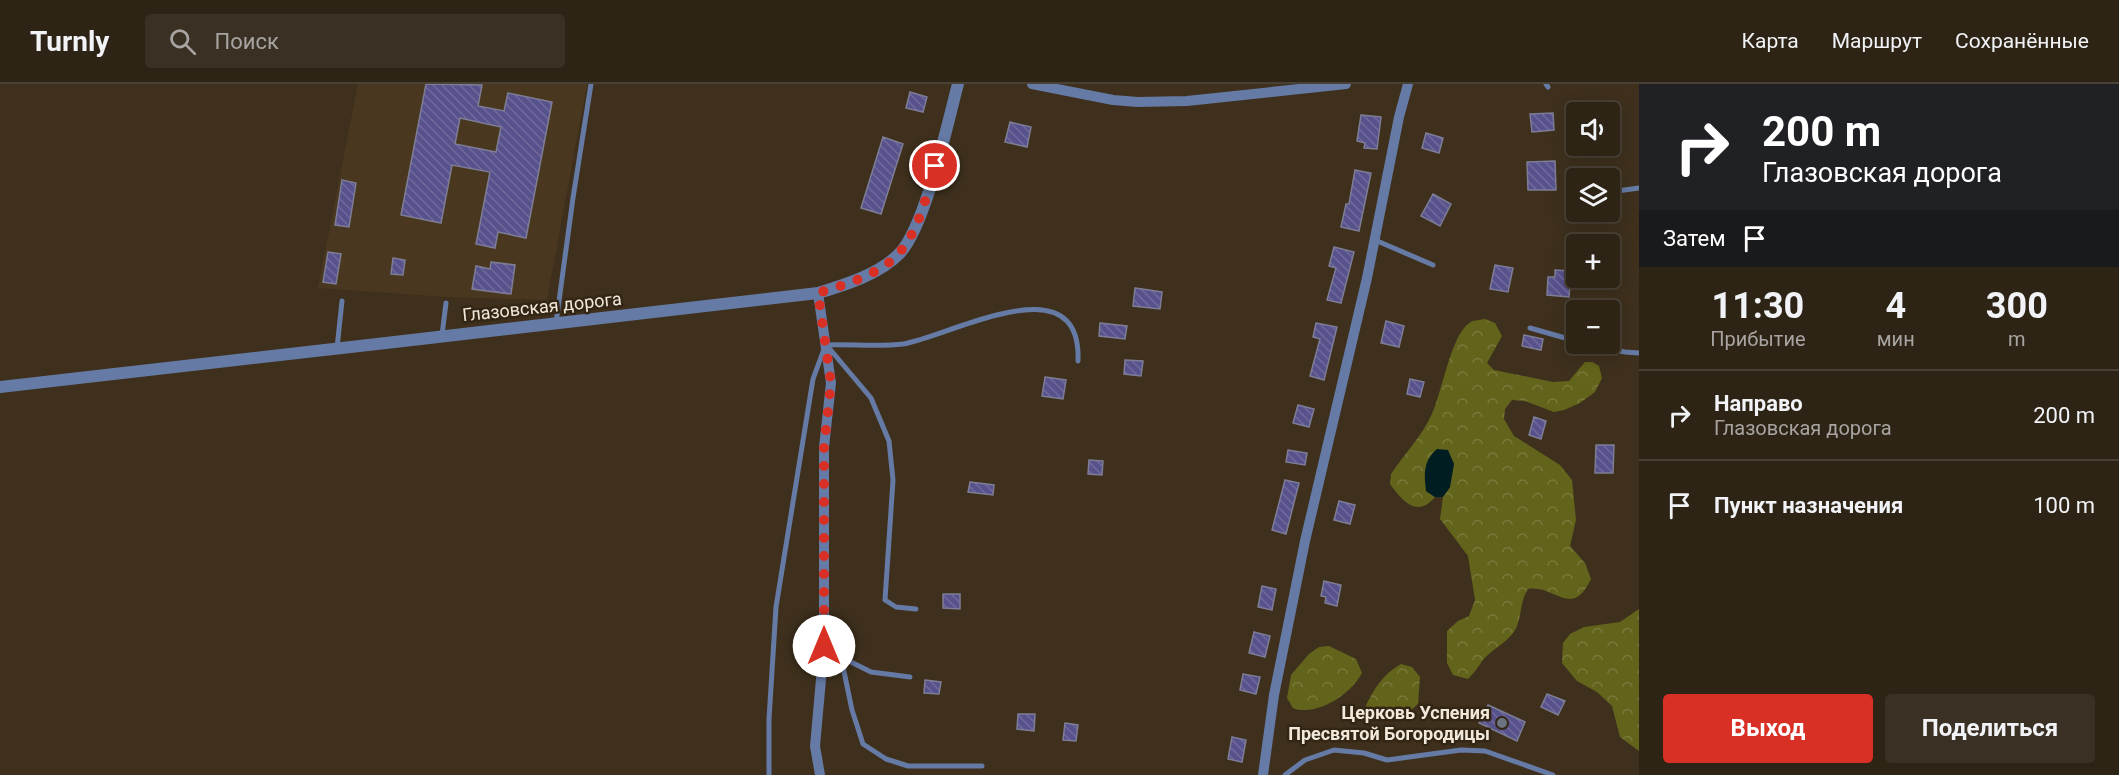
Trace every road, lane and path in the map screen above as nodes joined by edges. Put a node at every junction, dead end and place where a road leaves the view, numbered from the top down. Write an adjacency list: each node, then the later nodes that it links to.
1 (591, 84): 13 (lane)
2 (958, 84): 10 (street, Глазовская дорога)
3 (1032, 84): 4 (street)
4 (1346, 84)
5 (1408, 84): 8 (street)
6 (1639, 188): 7 (lane)
7 (1620, 191)
8 (1375, 240): 9 (lane); 30 (street)
9 (1433, 266)
10 (818, 293): 13 (street, Глазовская дорога); 17 (street)
11 (342, 301): 18 (lane)
12 (446, 303): 15 (lane)
13 (555, 324): 15 (street, Глазовская дорога)
14 (1530, 328): 16 (lane)
15 (442, 335): 18 (street, Глазовская дорога)
16 (1566, 338)
17 (826, 345): 21 (lane); 23 (lane); 24 (street); 28 (lane)
18 (337, 348): 22 (street, Глазовская дорога)
19 (1620, 351): 20 (lane)
20 (1639, 353)
21 (1078, 361)
22 (0, 387)
23 (916, 609)
24 (824, 646): 25 (lane); 29 (street)
25 (841, 657): 26 (lane); 27 (lane)
26 (910, 677)
27 (982, 766)
28 (769, 775)
29 (820, 775)
30 (1263, 775)
31 (1285, 775): 32 (lane)
32 (1553, 775)

